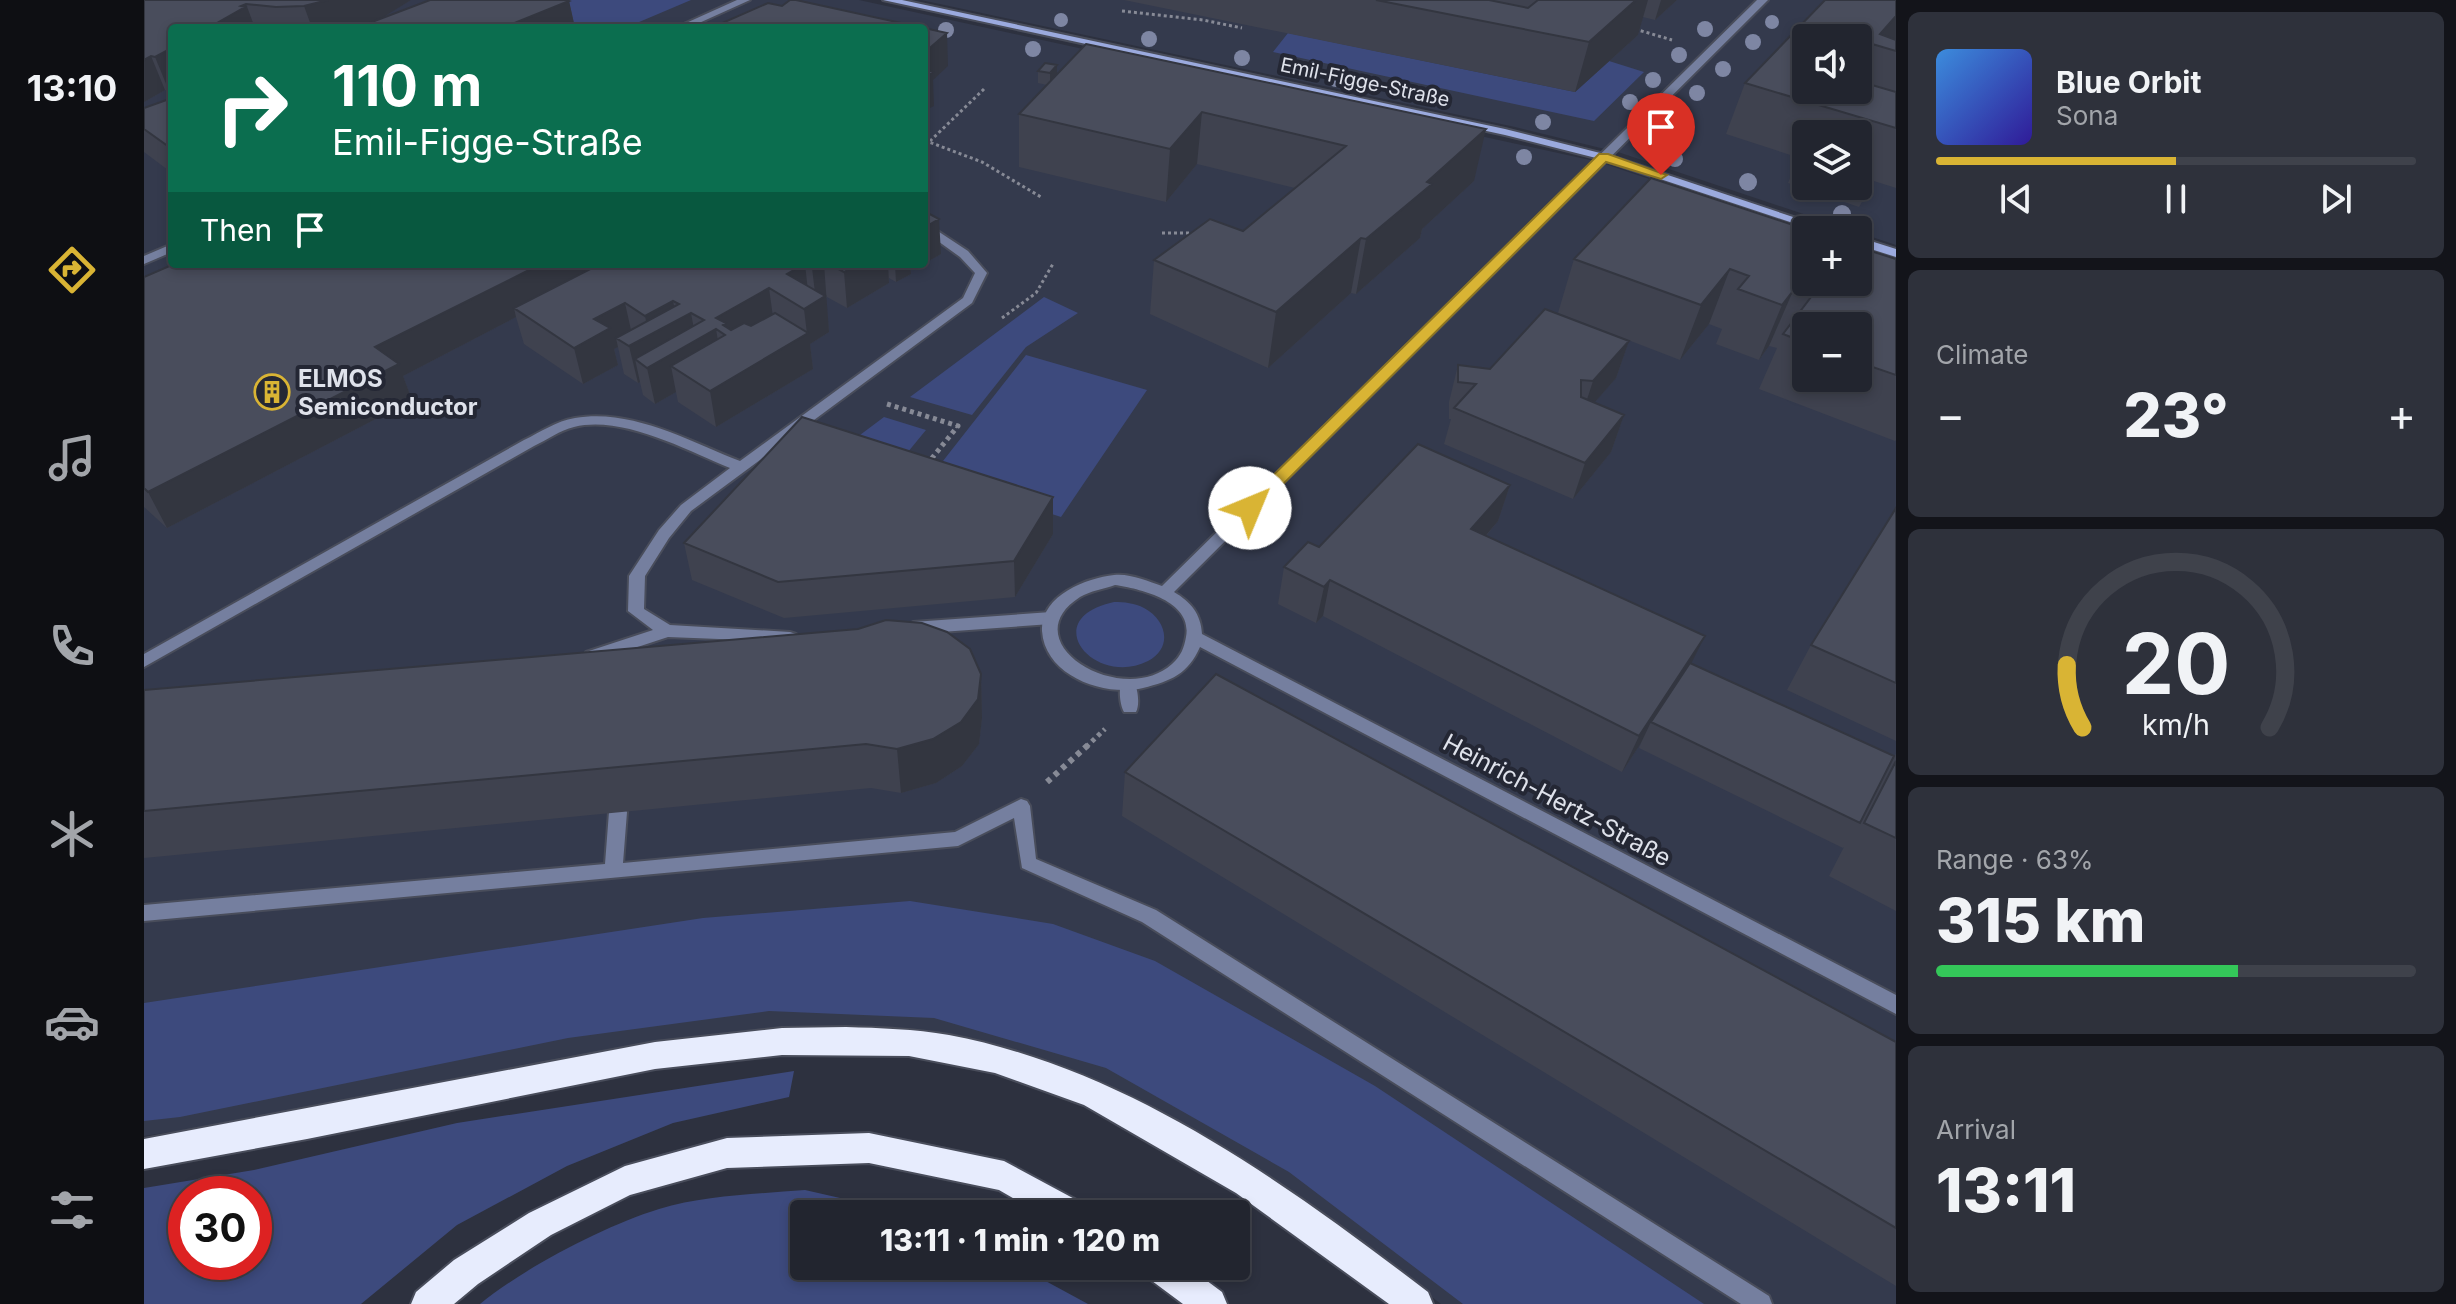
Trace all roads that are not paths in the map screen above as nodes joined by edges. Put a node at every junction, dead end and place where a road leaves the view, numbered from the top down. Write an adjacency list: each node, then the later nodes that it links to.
1 (745, 0): 4 (street)
2 (888, 0): 5 (street, Emil-Figge-Straße)
3 (1763, 0): 5 (street)
4 (689, 24)
5 (1604, 157): 6 (street, Emil-Figge-Straße); 13 (street)
6 (1792, 219)
7 (928, 229): 12 (street)
8 (1872, 245): 10 (street)
9 (168, 250): 11 (street)
10 (1896, 253)
11 (144, 260)
12 (740, 467): 16 (street); 20 (street)
13 (1165, 592): 14 (street); 17 (street)
14 (1051, 618): 15 (street); 21 (street)
15 (890, 630)
16 (667, 631): 18 (street); 19 (street)
17 (1195, 637): 21 (street); 26 (street, Heinrich-Hertz-Straße)
18 (800, 638)
19 (581, 657)
20 (144, 661)
21 (1128, 686): 22 (street)
22 (1130, 708)
23 (618, 812): 24 (street)
24 (613, 871): 25 (street); 33 (street)
25 (144, 913)
26 (1896, 1005)
27 (144, 1154): 32 (highway)
28 (1046, 1200): 30 (highway)
29 (1178, 1280): 31 (highway)
30 (428, 1304)
31 (1210, 1304)
32 (1416, 1304)
33 (1761, 1304)

